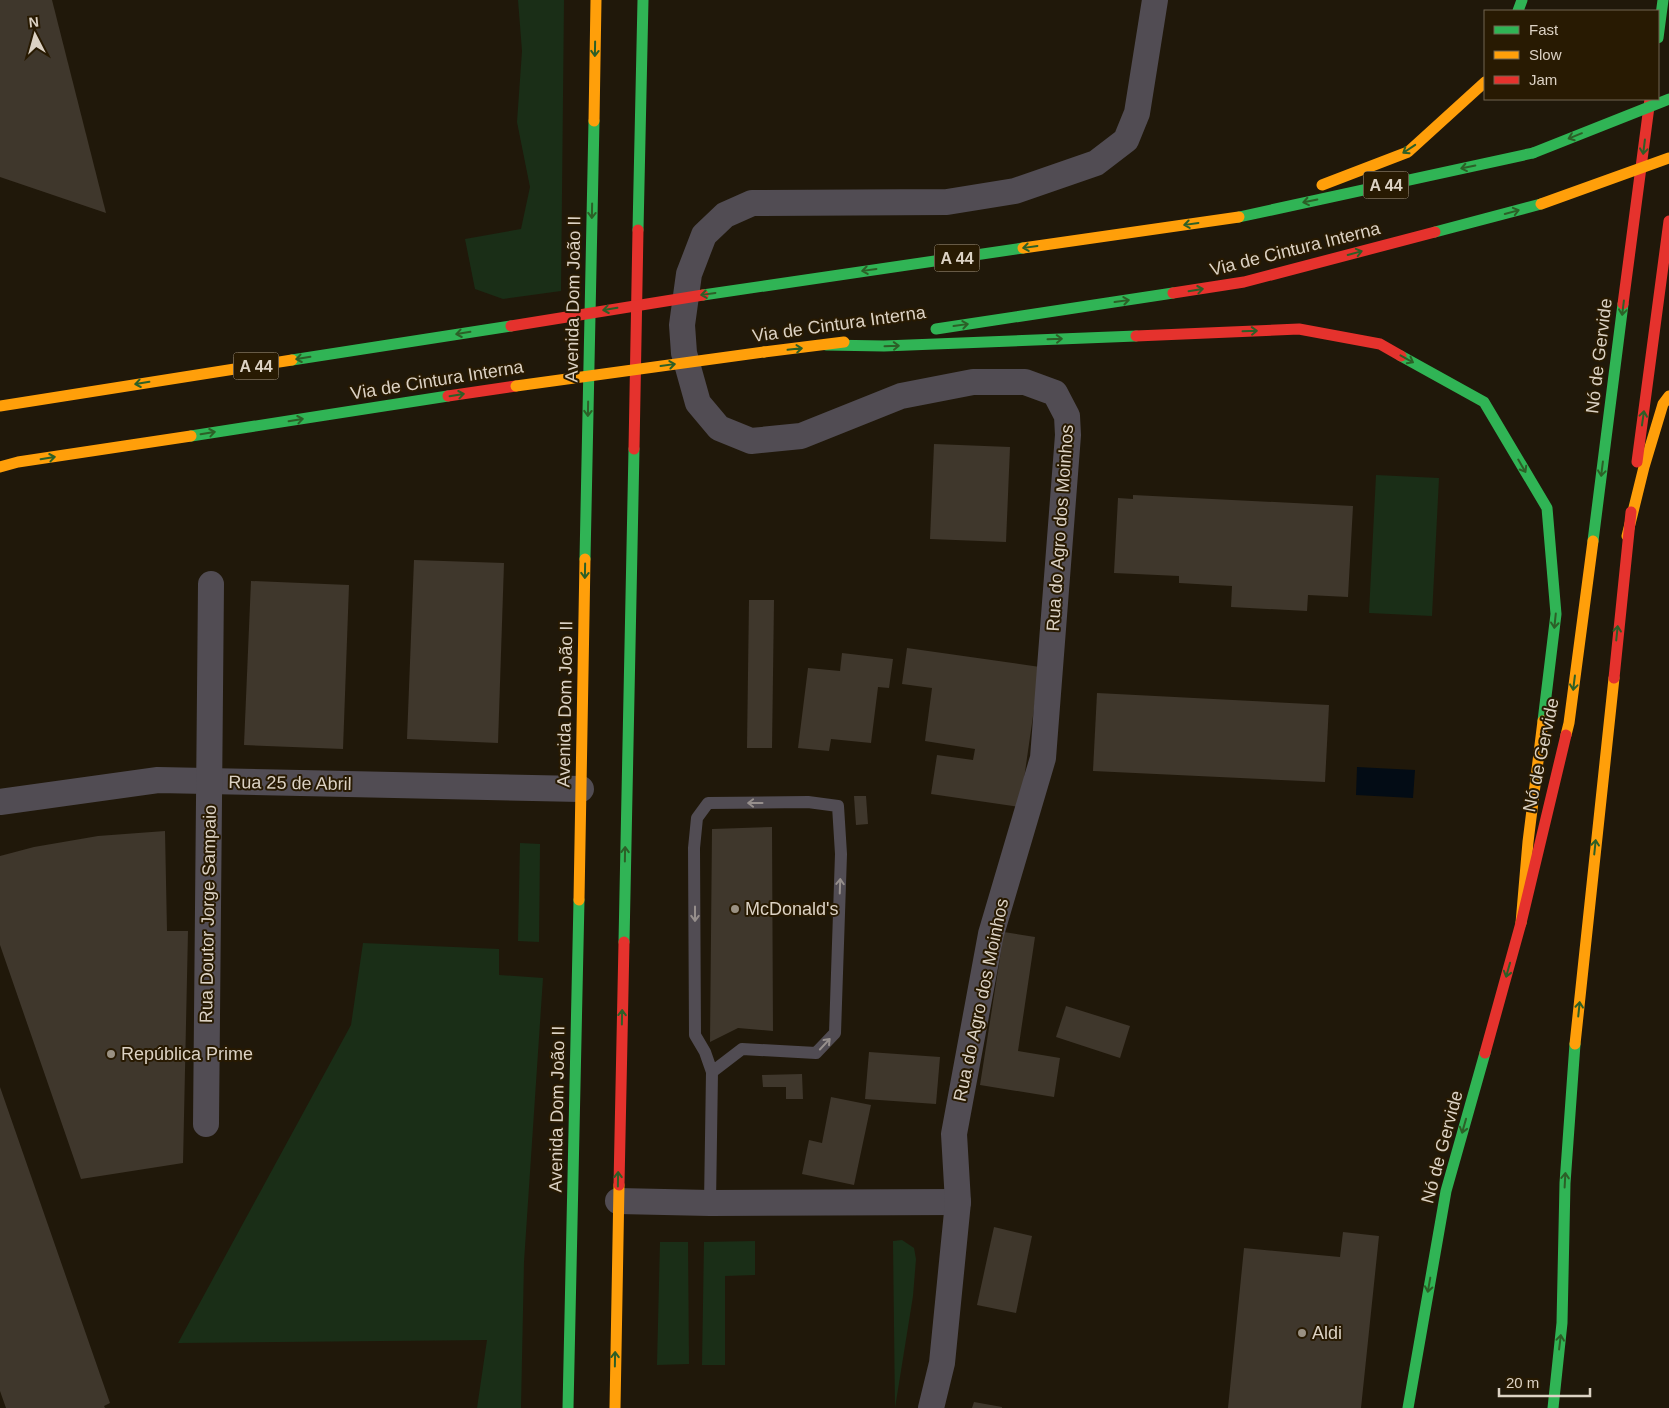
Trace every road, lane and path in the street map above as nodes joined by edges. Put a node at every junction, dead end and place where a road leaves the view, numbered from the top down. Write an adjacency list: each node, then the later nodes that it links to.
1 (596, 0): 21 (main road, Avenida Dom João II, one-way to 21)
2 (643, 0): 26 (main road, one-way to 2)
3 (1155, 0): 27 (street, Rua do Agro dos Moinhos)
4 (1663, 0): 5 (main road)
5 (1659, 30)
6 (1484, 83): 10 (main road, one-way to 10)
7 (1669, 99): 10 (main road, A 44, one-way to 10, bridge)
8 (1650, 100): 23 (main road, Nó de Gervide, one-way to 23)
9 (1669, 158): 12 (main road, Via de Cintura Interna, one-way to 9, bridge)
10 (1239, 217): 16 (main road, A 44, one-way to 16, bridge)
11 (1669, 221): 18 (main road, one-way to 11)
12 (924, 330)
13 (904, 334): 14 (main road, Via de Cintura Interna)
14 (826, 345): 17 (main road, Via de Cintura Interna, one-way to 14, bridge); 23 (main road, one-way to 23)
15 (1669, 396): 18 (main road)
16 (0, 406)
17 (0, 467)
18 (1628, 536): 33 (main road, one-way to 18)
19 (211, 584): 20 (street, Rua Doutor Jorge Sampaio)
20 (209, 781): 21 (street, Rua 25 de Abril); 22 (street, Rua 25 de Abril); 25 (street, Rua Doutor Jorge Sampaio)
21 (581, 789): 29 (main road, Avenida Dom João II)
22 (0, 802)
23 (1521, 923): 32 (main road, Nó de Gervide, one-way to 32)
24 (712, 1072): 24 (lane, one-way to 24); 28 (lane)
25 (206, 1124)
26 (618, 1201): 28 (street); 30 (main road, one-way to 26)
27 (958, 1202): 28 (street); 31 (street, Rua do Agro dos Moinhos)
28 (710, 1203)
29 (568, 1408)
30 (614, 1408)
31 (931, 1408)
32 (1408, 1408)
33 (1552, 1408)

